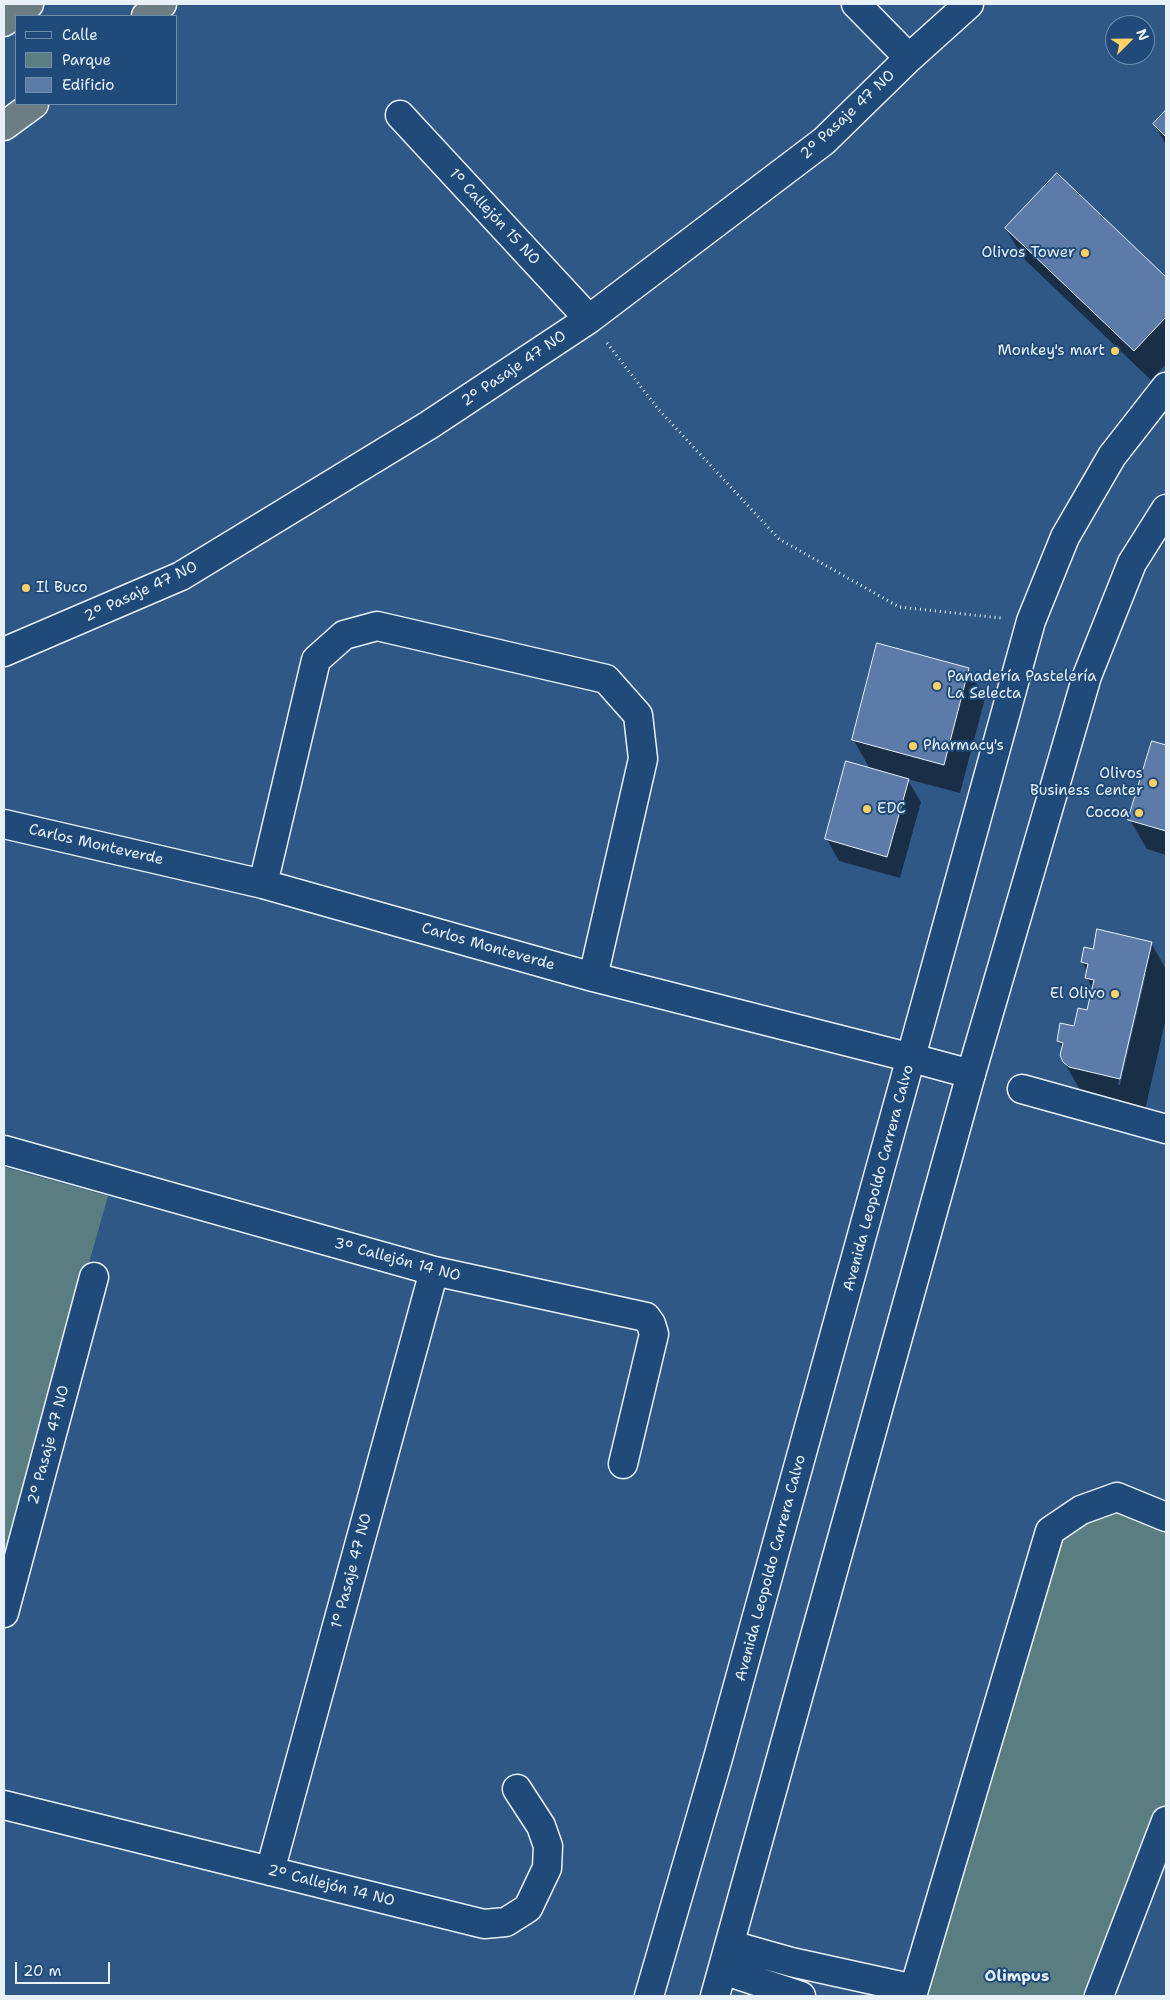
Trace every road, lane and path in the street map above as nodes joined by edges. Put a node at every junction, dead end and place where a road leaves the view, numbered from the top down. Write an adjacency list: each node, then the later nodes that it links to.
1 (29, 4): 6 (highway)
2 (162, 4): 5 (highway)
3 (856, 4): 7 (street)
4 (969, 4): 7 (street, 2° Pasaje 47 NO)
5 (147, 15)
6 (4, 22)
7 (909, 58): 11 (street, 2° Pasaje 47 NO)
8 (33, 105): 10 (highway)
9 (400, 115): 11 (street, 1° Callejón 15 NO)
10 (4, 126)
11 (589, 319): 14 (path); 15 (street, 2° Pasaje 47 NO)
12 (1166, 387): 14 (street, Avenida Leopoldo Carrera Calvo)
13 (1166, 508): 20 (street)
14 (1031, 621): 19 (street, Avenida Leopoldo Carrera Calvo)
15 (4, 652)
16 (4, 824): 17 (street, Carlos Monteverde)
17 (263, 884): 18 (street, Carlos Monteverde); 18 (street)
18 (593, 977): 19 (street, Carlos Monteverde)
19 (912, 1058): 20 (street, Carlos Monteverde); 35 (street, Avenida Leopoldo Carrera Calvo)
20 (971, 1074): 33 (street)
21 (1022, 1089): 22 (street)
22 (1166, 1129)
23 (4, 1150): 24 (street, 3° Callejón 14 NO)
24 (434, 1271): 26 (street, 3° Callejón 14 NO); 32 (street, 1° Pasaje 47 NO)
25 (94, 1277): 28 (street, 2° Pasaje 47 NO)
26 (623, 1464)
27 (1166, 1517): 34 (street)
28 (4, 1613)
29 (517, 1789): 32 (street, 2° Callejón 14 NO)
30 (4, 1805): 32 (street, 2° Callejón 14 NO)
31 (1166, 1821): 38 (street)
32 (270, 1871)
33 (727, 1958): 34 (street); 36 (street); 37 (street)
34 (913, 1993)
35 (649, 1996)
36 (715, 1996)
37 (801, 1996)
38 (1099, 1996)

